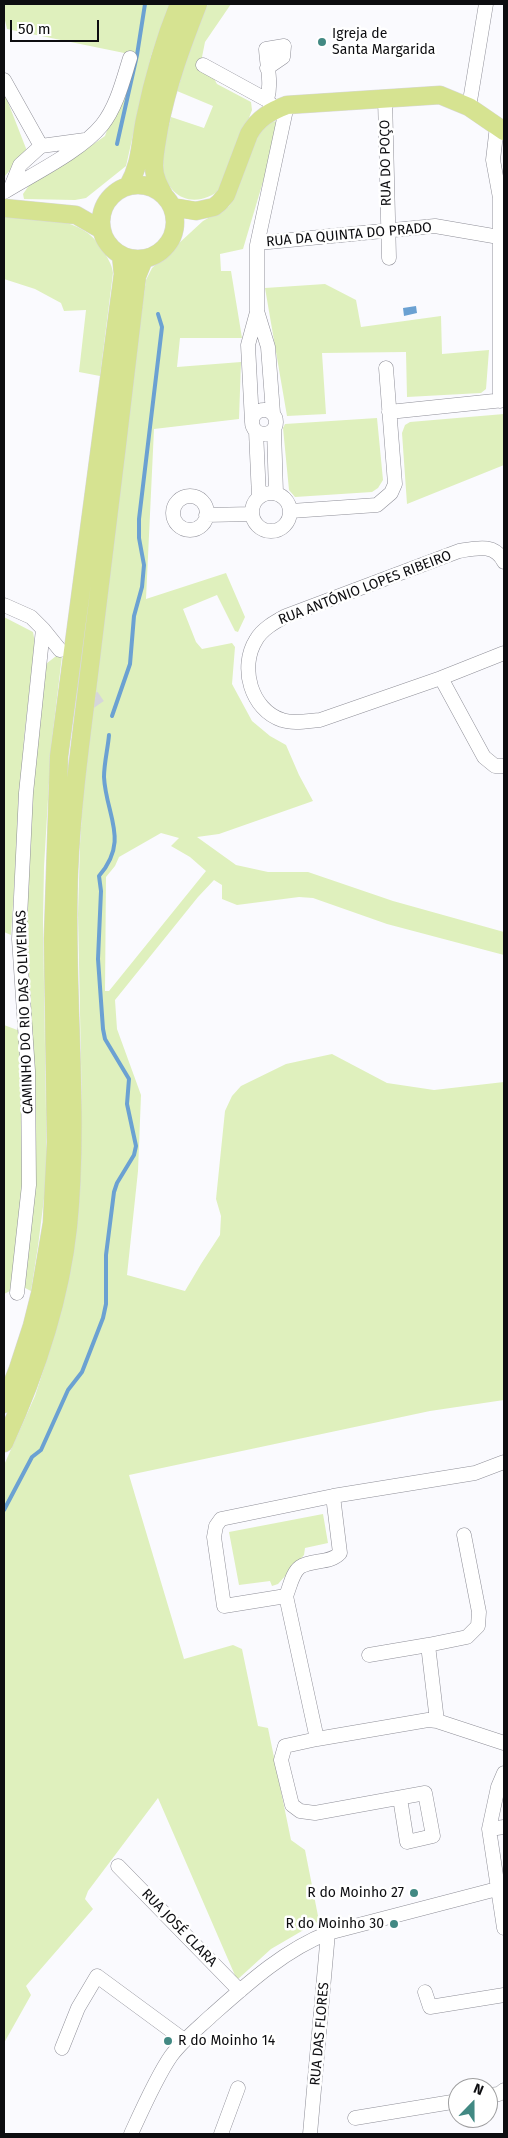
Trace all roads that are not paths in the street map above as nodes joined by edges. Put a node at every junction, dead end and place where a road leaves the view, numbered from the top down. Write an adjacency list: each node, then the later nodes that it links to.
1 (179, 4): 14 (main road)
2 (198, 4): 16 (main road)
3 (486, 4): 10 (street)
4 (130, 58): 12 (street)
5 (203, 65): 9 (street)
6 (267, 68): 9 (street)
7 (4, 80): 13 (street)
8 (385, 98): 9 (main road); 10 (main road); 23 (street, RUA DO POÇO)
9 (277, 105): 19 (main road); 25 (street)
10 (469, 107): 11 (main road)
11 (501, 128): 24 (street)
12 (86, 140): 13 (street); 15 (street)
13 (41, 146): 15 (street)
14 (128, 186): 16 (main road); 17 (main road)
15 (7, 189)
16 (168, 201): 19 (main road); 22 (main road)
17 (105, 204): 20 (main road); 21 (main road)
18 (4, 208): 20 (main road)
19 (196, 211): 22 (main road)
20 (76, 215): 21 (main road)
21 (102, 230): 26 (main road)
22 (175, 230): 28 (main road)
23 (388, 230): 24 (street, RUA DA QUINTA DO PRADO); 25 (street, RUA DA QUINTA DO PRADO); 27 (street, RUA DO POÇO)
24 (499, 237): 33 (street)
25 (258, 243): 29 (street)
26 (121, 255): 28 (main road); 51 (main road)
27 (389, 258)
28 (144, 259): 52 (main road)
29 (257, 311): 30 (street); 31 (street)
30 (248, 341): 31 (street); 36 (street)
31 (266, 342): 35 (street)
32 (386, 368): 34 (street)
33 (502, 401): 34 (street)
34 (389, 412): 40 (street)
35 (273, 413): 36 (street); 37 (street)
36 (254, 426): 37 (street); 39 (street)
37 (274, 430): 38 (street)
38 (276, 493): 39 (street); 40 (street)
39 (259, 497): 41 (street)
40 (291, 511): 41 (street)
41 (252, 514): 42 (street)
42 (206, 515)
43 (504, 562): 48 (street, RUA ANTÓNIO LOPES RIBEIRO)
44 (4, 605): 45 (street)
45 (43, 629): 46 (street); 50 (street, CAMINHO DO RIO DAS OLIVEIRAS)
46 (60, 650)
47 (504, 653): 48 (street, RUA ANTÓNIO LOPES RIBEIRO)
48 (441, 678): 49 (street)
49 (504, 766)
50 (17, 1292)
51 (4, 1404)
52 (4, 1443)
53 (504, 1462): 54 (street)
54 (333, 1496): 56 (street); 56 (street)
55 (464, 1535): 57 (street)
56 (286, 1596): 60 (street)
57 (428, 1645): 58 (street); 59 (street)
58 (369, 1655)
59 (437, 1721): 60 (street); 61 (street)
60 (316, 1739): 63 (street)
61 (504, 1743)
62 (504, 1773): 65 (street)
63 (400, 1798)
64 (504, 1826): 65 (street)
65 (489, 1829): 67 (street)
66 (118, 1866): 70 (street, RUA JOSÉ CLARA)
67 (497, 1889): 68 (street); 69 (street)
68 (504, 1928)
69 (328, 1933): 70 (street); 80 (street, RUA DAS FLORES)
70 (240, 1990): 73 (street)
71 (425, 1992): 72 (street)
72 (504, 1995)
73 (184, 2040): 74 (street); 78 (street)
74 (62, 2048)
75 (238, 2088): 79 (street)
76 (448, 2102): 77 (street)
77 (355, 2118)
78 (131, 2134)
79 (221, 2134)
80 (310, 2134)

